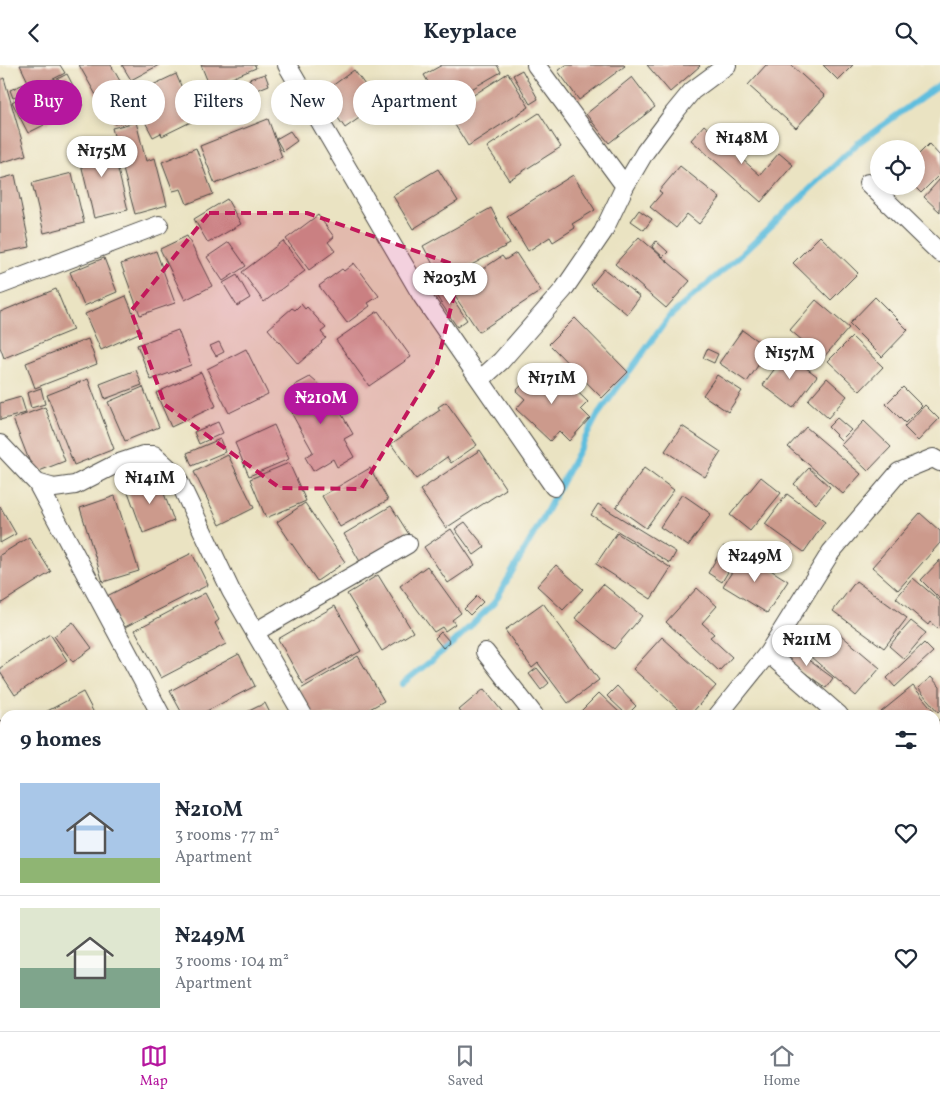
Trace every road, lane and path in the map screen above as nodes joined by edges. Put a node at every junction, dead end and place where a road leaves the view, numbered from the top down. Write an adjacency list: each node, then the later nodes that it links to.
1 (287, 65): 9 (street)
2 (536, 65): 5 (street)
3 (727, 65): 5 (street)
4 (868, 183): 7 (street)
5 (624, 186): 9 (street)
6 (159, 225): 8 (street)
7 (940, 253)
8 (0, 285)
9 (480, 380): 13 (street)
10 (0, 444): 12 (street)
11 (940, 462): 17 (street)
12 (37, 483): 15 (street); 18 (street)
13 (554, 487)
14 (408, 543): 15 (street)
15 (255, 632): 19 (street)
16 (485, 652): 20 (street)
17 (768, 653): 21 (street); 22 (street)
18 (158, 710)
19 (300, 710)
20 (530, 710)
21 (722, 710)
22 (833, 710)

